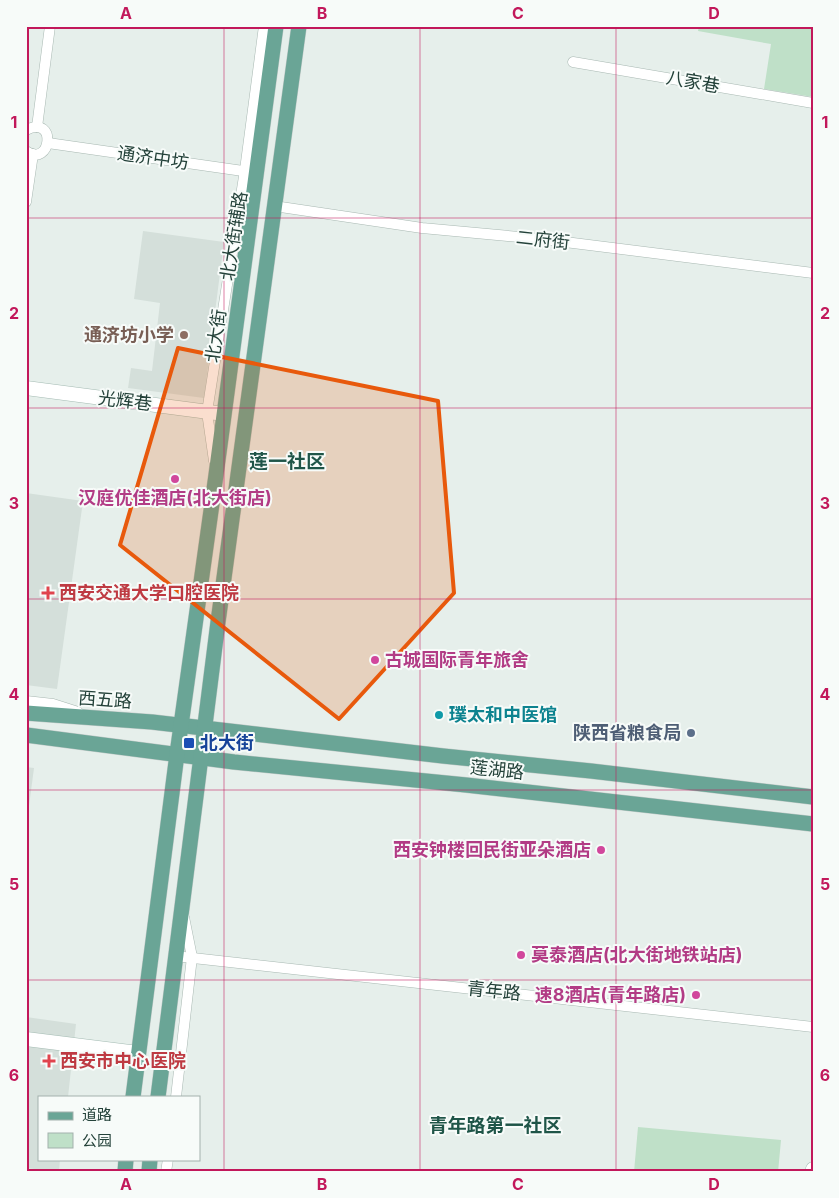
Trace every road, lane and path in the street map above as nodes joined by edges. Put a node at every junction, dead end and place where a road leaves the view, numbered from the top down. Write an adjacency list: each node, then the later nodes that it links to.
1 (50, 26): 8 (street)
2 (264, 26): 11 (street, 北大街辅路)
3 (276, 26): 11 (main road, 北大街)
4 (299, 26): 13 (main road)
5 (306, 26): 13 (street)
6 (573, 62): 7 (street, 八家巷)
7 (813, 103)
8 (32, 129): 9 (street)
9 (48, 143): 10 (street); 11 (street, 通济中坊)
10 (30, 152): 12 (street)
11 (251, 172): 16 (street, 北大街辅路); 17 (main road, 北大街)
12 (26, 202)
13 (278, 206): 14 (street, 二府街); 23 (main road)
14 (813, 273)
15 (26, 388): 16 (street, 光辉巷)
16 (207, 412): 17 (street, 光辉巷); 18 (street, 北大街辅路)
17 (224, 414): 18 (main road, 北大街)
18 (216, 475): 22 (main road, 北大街)
19 (26, 701): 21 (street)
20 (26, 713): 21 (main road, 西五路)
21 (96, 718): 22 (main road, 西五路)
22 (180, 725): 23 (main road, 莲湖路); 25 (main road, 北大街)
23 (205, 729): 26 (main road); 27 (main road, 莲湖路)
24 (26, 736): 25 (main road)
25 (176, 754): 26 (main road, 莲湖路); 34 (main road, 北大街)
26 (201, 758): 28 (main road, 莲湖路); 29 (main road)
27 (813, 797)
28 (813, 824)
29 (182, 904): 30 (main road); 31 (street)
30 (175, 956): 31 (street, 青年路); 36 (main road)
31 (192, 957): 32 (street, 青年路); 37 (street)
32 (813, 1027)
33 (26, 1039): 34 (street)
34 (138, 1053): 35 (main road, 北大街)
35 (133, 1096)
36 (158, 1096)
37 (176, 1096)

